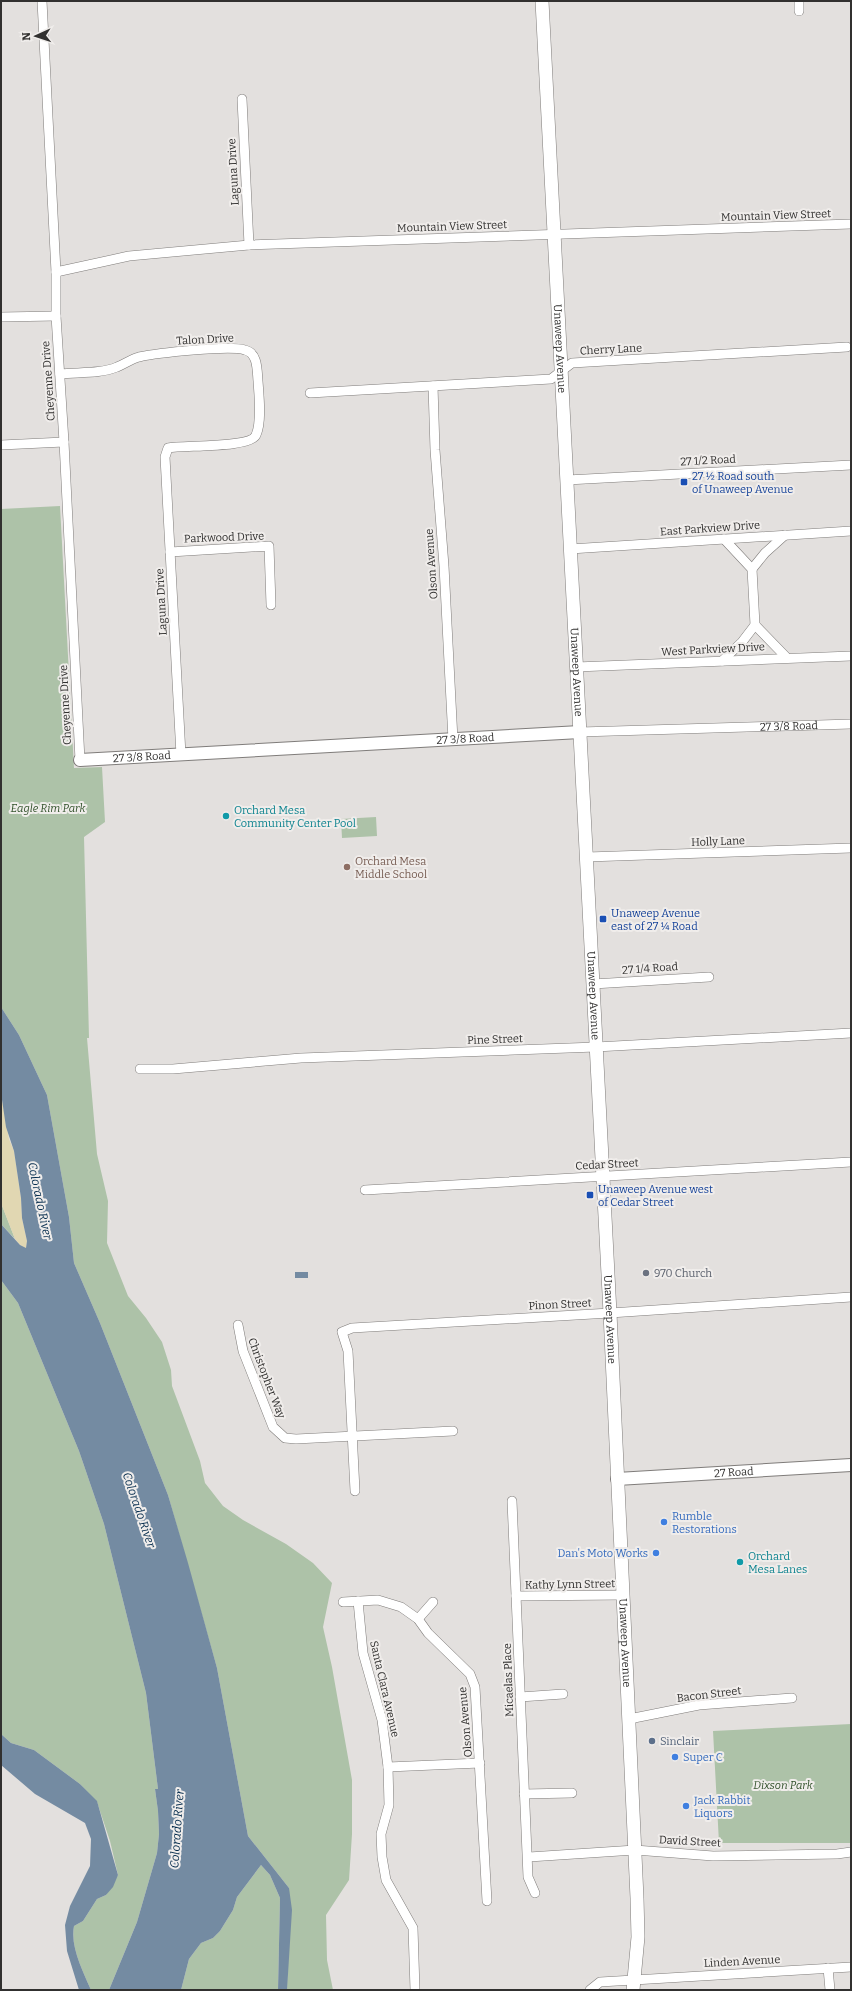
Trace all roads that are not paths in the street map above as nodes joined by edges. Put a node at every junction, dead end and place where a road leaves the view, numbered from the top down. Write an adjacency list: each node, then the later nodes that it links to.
1 (42, 1): 9 (street, Cheyenne Drive)
2 (542, 1): 7 (main road, Unaweep Avenue)
3 (799, 1): 4 (street)
4 (799, 11)
5 (242, 99): 8 (street, Laguna Drive)
6 (851, 224): 7 (street, Mountain View Street)
7 (554, 234): 8 (street, Mountain View Street); 13 (main road, Unaweep Avenue)
8 (249, 245): 9 (street, Mountain View Street)
9 (56, 272): 10 (street, Cheyenne Drive)
10 (56, 316): 11 (street); 14 (street, Cheyenne Drive)
11 (1, 317)
12 (847, 347): 13 (street, Cherry Lane)
13 (561, 371): 15 (street, Cherry Lane); 21 (main road, Unaweep Avenue)
14 (60, 374): 17 (street, Cheyenne Drive); 19 (street, Talon Drive)
15 (433, 386): 16 (street, Cherry Lane); 36 (street, Olson Avenue)
16 (310, 393)
17 (64, 442): 18 (street); 38 (street, Cheyenne Drive)
18 (1, 445)
19 (168, 448): 26 (street, Laguna Drive)
20 (851, 465): 21 (street, 27 1/2 Road)
21 (567, 480): 25 (main road, Unaweep Avenue)
22 (851, 531): 23 (street, East Parkview Drive)
23 (785, 535): 24 (street, East Parkview Drive); 27 (street)
24 (724, 539): 25 (street, East Parkview Drive); 27 (street)
25 (570, 549): 33 (main road, Unaweep Avenue)
26 (170, 552): 28 (street, Parkwood Drive); 37 (street, Laguna Drive)
27 (752, 570): 29 (street)
28 (272, 605)
29 (755, 625): 31 (street); 32 (street)
30 (851, 656): 31 (street, West Parkview Drive)
31 (787, 658): 32 (street, West Parkview Drive)
32 (722, 661): 33 (street, West Parkview Drive)
33 (576, 667): 35 (main road, Unaweep Avenue)
34 (851, 724): 35 (street, 27 3/8 Road)
35 (580, 732): 36 (street, 27 3/8 Road); 40 (main road, Unaweep Avenue)
36 (453, 740): 37 (street, 27 3/8 Road)
37 (181, 755): 38 (street, 27 3/8 Road)
38 (80, 760)
39 (851, 848): 40 (street, Holly Lane)
40 (587, 857): 42 (main road, Unaweep Avenue)
41 (709, 977): 42 (street, 27 1/4 Road)
42 (593, 984): 44 (main road, Unaweep Avenue)
43 (851, 1033): 44 (street, Pine Street)
44 (596, 1047): 45 (street, Pine Street); 47 (main road, Unaweep Avenue)
45 (140, 1069)
46 (851, 1162): 47 (street, Cedar Street)
47 (602, 1176): 48 (street, Cedar Street); 50 (main road, Unaweep Avenue)
48 (365, 1190)
49 (851, 1297): 50 (street, Pinon Street)
50 (610, 1314): 53 (street, Pinon Street); 55 (main road, Unaweep Avenue)
51 (238, 1325): 53 (street, Christopher Way)
52 (453, 1431): 53 (street)
53 (353, 1436): 56 (street)
54 (851, 1465): 55 (street, 27 Road)
55 (617, 1479): 58 (main road, Unaweep Avenue)
56 (355, 1491)
57 (512, 1501): 59 (street, Micaelas Place)
58 (623, 1595): 59 (street, Kathy Lynn Street); 67 (main road, Unaweep Avenue)
59 (516, 1596): 65 (street, Micaelas Place)
60 (358, 1600): 61 (street, Olson Avenue); 63 (street, Olson Avenue); 69 (street, Santa Clara Avenue)
61 (343, 1602)
62 (433, 1602): 63 (street)
63 (418, 1619): 68 (street, Olson Avenue)
64 (563, 1694): 65 (street)
65 (520, 1697): 71 (street, Micaelas Place)
66 (792, 1698): 67 (street, Bacon Street)
67 (629, 1718): 72 (main road, Unaweep Avenue)
68 (480, 1763): 69 (street); 76 (street, Olson Avenue)
69 (388, 1768): 80 (street, Santa Clara Avenue)
70 (572, 1793): 71 (street)
71 (524, 1794): 74 (street, Micaelas Place)
72 (635, 1850): 73 (street, David Street); 74 (street, David Street); 79 (main road, Unaweep Avenue)
73 (851, 1852)
74 (528, 1857): 75 (street, Micaelas Place)
75 (534, 1893)
76 (487, 1901)
77 (851, 1967): 78 (street, Linden Avenue)
78 (828, 1968): 79 (street, Linden Avenue); 82 (street)
79 (633, 1985): 81 (street, Linden Avenue)
80 (415, 1990)
81 (590, 1990)
82 (830, 1990)

